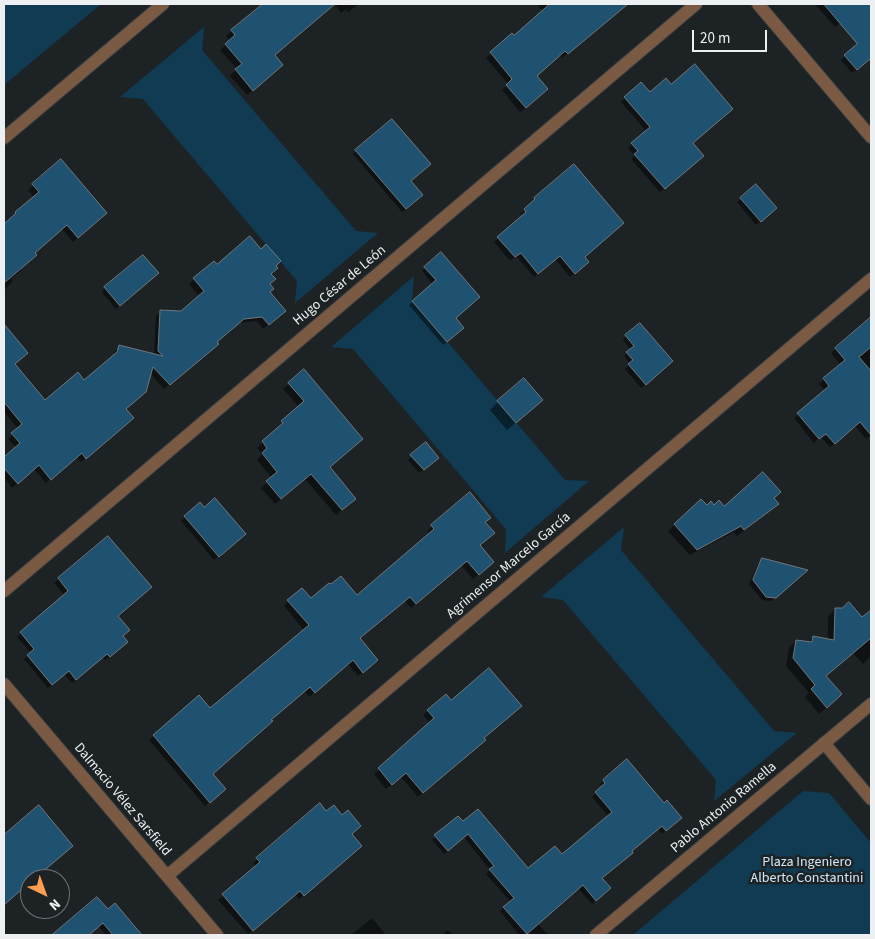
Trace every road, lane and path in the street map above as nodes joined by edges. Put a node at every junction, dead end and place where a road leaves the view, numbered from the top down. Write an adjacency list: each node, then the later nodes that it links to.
1 (163, 4): 5 (street)
2 (696, 4): 7 (street, Hugo César de León)
3 (758, 4): 4 (street)
4 (871, 137)
5 (4, 138)
6 (871, 279): 12 (street, Agrimensor Marcelo García)
7 (4, 591)
8 (4, 684): 12 (street, Dalmacio Vélez Sarsfield)
9 (871, 704): 10 (street, Pablo Antonio Ramella)
10 (824, 743): 11 (street); 14 (street, Pablo Antonio Ramella)
11 (871, 799)
12 (167, 876): 13 (street, Dalmacio Vélez Sarsfield)
13 (217, 935)
14 (596, 935)

